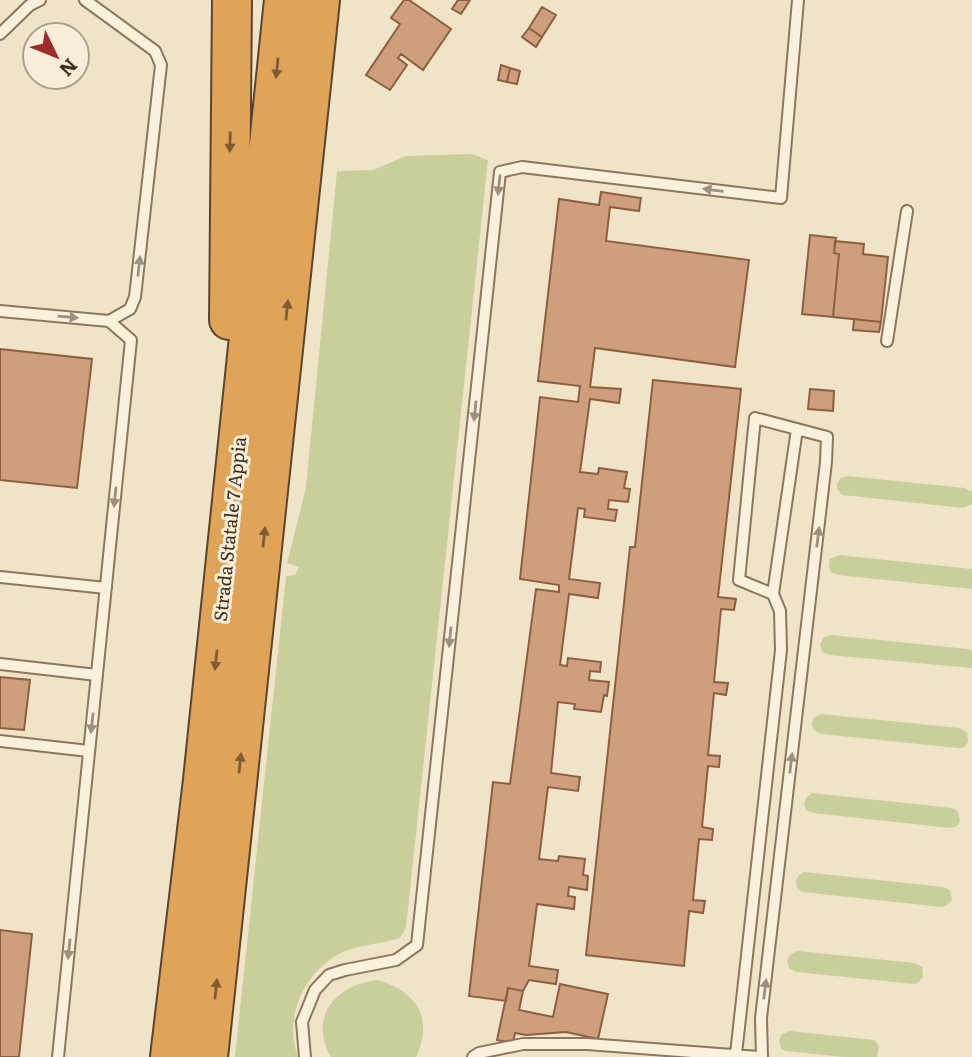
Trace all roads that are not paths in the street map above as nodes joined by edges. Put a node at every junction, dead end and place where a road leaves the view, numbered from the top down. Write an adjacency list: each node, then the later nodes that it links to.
1 (40, 0): 7 (lane)
2 (85, 0): 10 (lane, one-way to 2)
3 (232, 0): 13 (highway, one-way to 13)
4 (284, 0): 13 (highway, Strada Statale 7 Appia, one-way to 13)
5 (320, 0): 24 (highway, Strada Statale 7 Appia, one-way to 5)
6 (798, 0): 25 (lane, one-way to 25)
7 (0, 34)
8 (907, 211): 11 (lane)
9 (0, 311): 10 (lane, one-way to 10)
10 (109, 321): 15 (lane, one-way to 15)
11 (887, 341)
12 (797, 429): 16 (lane); 16 (lane); 27 (lane, one-way to 12)
13 (231, 515): 23 (highway, Strada Statale 7 Appia, one-way to 23)
14 (0, 577): 15 (lane)
15 (106, 587): 18 (lane)
16 (773, 594): 21 (lane)
17 (0, 664): 18 (lane)
18 (97, 675): 20 (lane, one-way to 20)
19 (0, 741): 20 (lane)
20 (89, 751): 22 (lane, one-way to 22)
21 (736, 1054): 26 (lane); 27 (lane)
22 (58, 1057)
23 (170, 1057)
24 (208, 1057)
25 (305, 1057)
26 (473, 1057)
27 (760, 1057)

